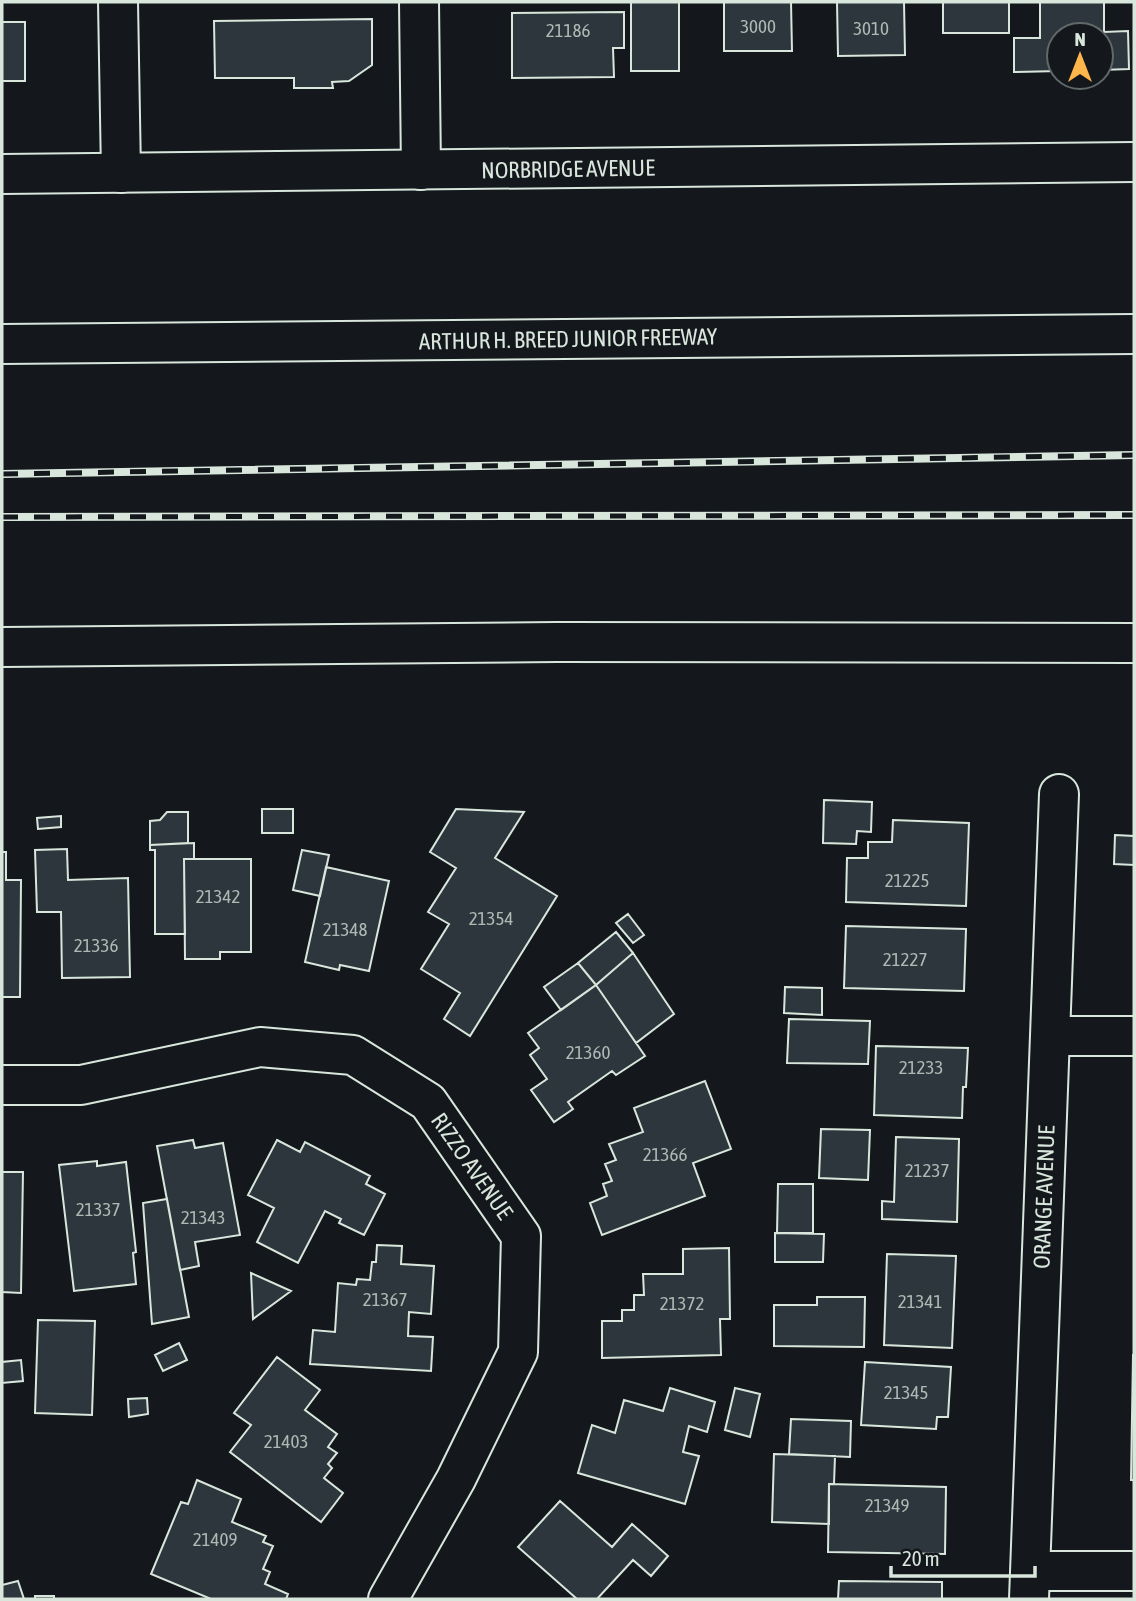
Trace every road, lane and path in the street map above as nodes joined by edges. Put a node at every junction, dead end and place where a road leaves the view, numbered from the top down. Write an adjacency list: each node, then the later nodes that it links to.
1 (118, 2): 5 (main road)
2 (419, 2): 4 (main road)
3 (1134, 162): 4 (main road, NORBRIDGE AVENUE)
4 (421, 170): 5 (main road, NORBRIDGE AVENUE)
5 (121, 173): 6 (main road, NORBRIDGE AVENUE)
6 (2, 174)
7 (1134, 334): 8 (main road, ARTHUR H. BREED JUNIOR FREEWAY)
8 (2, 344)
9 (1134, 643): 10 (main road)
10 (2, 647)
11 (1059, 794): 13 (main road, ORANGE AVENUE)
12 (1134, 1036): 13 (main road)
13 (1050, 1037): 16 (main road, ORANGE AVENUE)
14 (2, 1086): 17 (main road, RIZZO AVENUE)
15 (1134, 1570): 16 (main road)
16 (1030, 1585)
17 (388, 1599)

